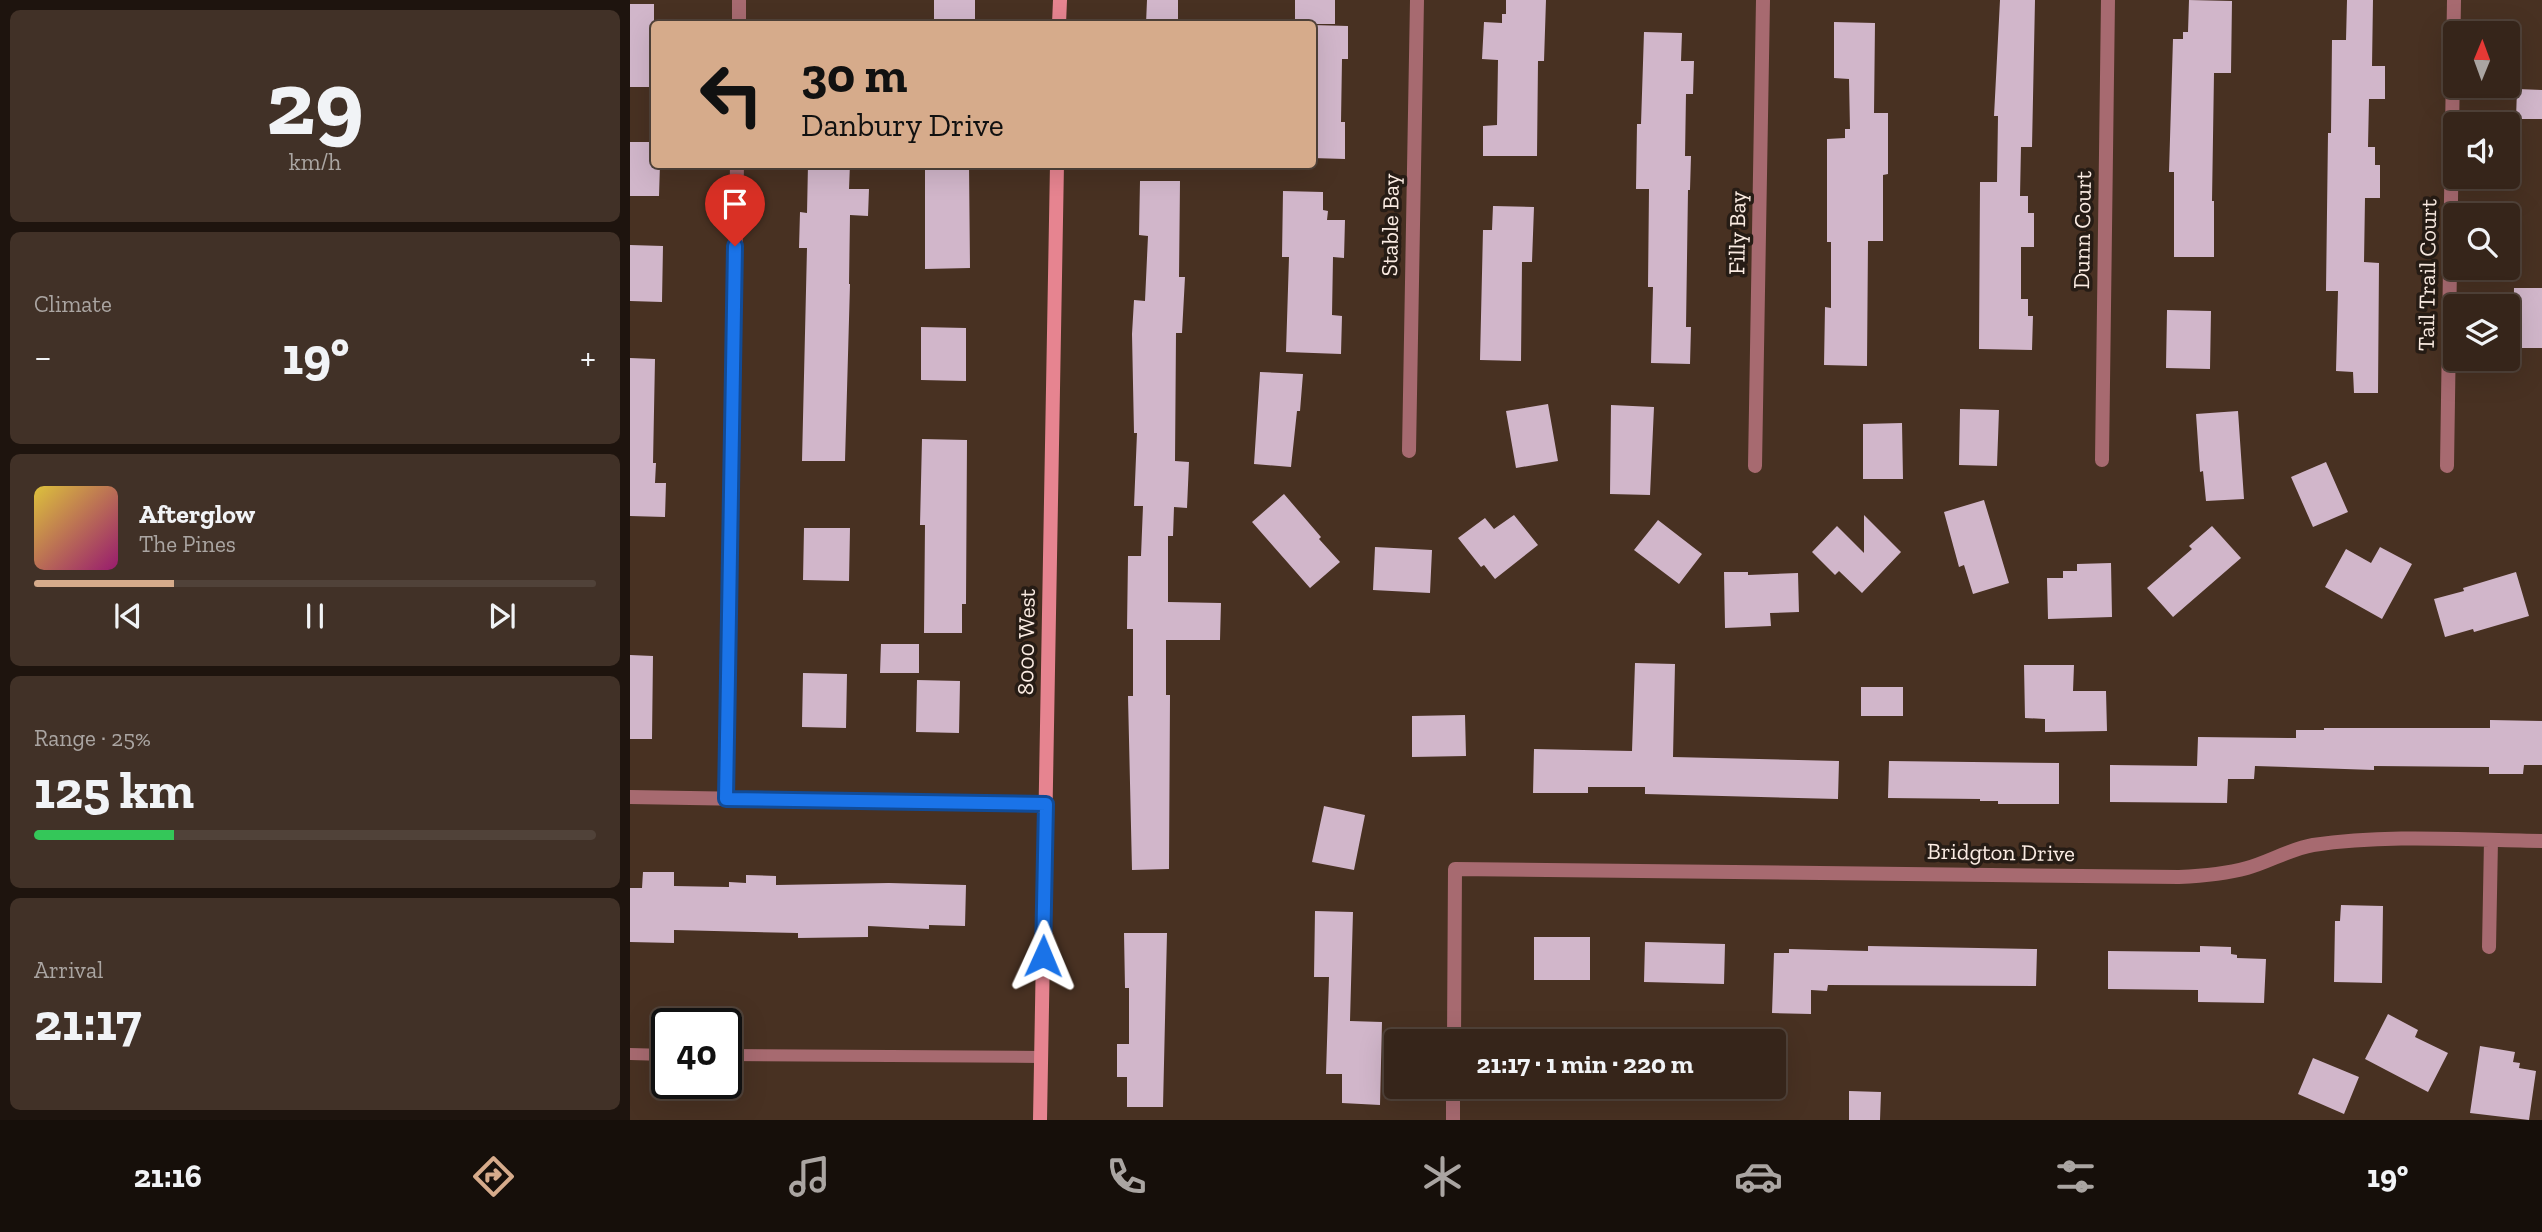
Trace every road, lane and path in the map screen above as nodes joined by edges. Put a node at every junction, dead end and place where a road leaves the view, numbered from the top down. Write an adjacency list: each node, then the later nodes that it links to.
1 (739, 0): 7 (street)
2 (1060, 0): 8 (street)
3 (1417, 0): 11 (street, Stable Bay)
4 (1763, 0): 13 (street, Filly Bay)
5 (2108, 0): 12 (street, Dunn Court)
6 (2454, 0): 14 (street, Tail Trail Court)
7 (739, 21)
8 (1059, 21)
9 (737, 168): 16 (street)
10 (1057, 168): 17 (street, 8000 West)
11 (1409, 451)
12 (2102, 460)
13 (1755, 466)
14 (2447, 466)
15 (630, 797): 16 (street)
16 (726, 799): 17 (street)
17 (1046, 804): 25 (street, 8000 West)
18 (2491, 840): 19 (street, Bridgton Drive); 20 (street); 21 (street, Bridgton Drive)
19 (2542, 841)
20 (2489, 947)
21 (1454, 1029)
22 (630, 1054): 23 (lane)
23 (651, 1055)
24 (742, 1055): 25 (lane)
25 (1041, 1057): 27 (street, 8000 West)
26 (1453, 1099): 28 (street)
27 (1040, 1120)
28 (1453, 1120)

